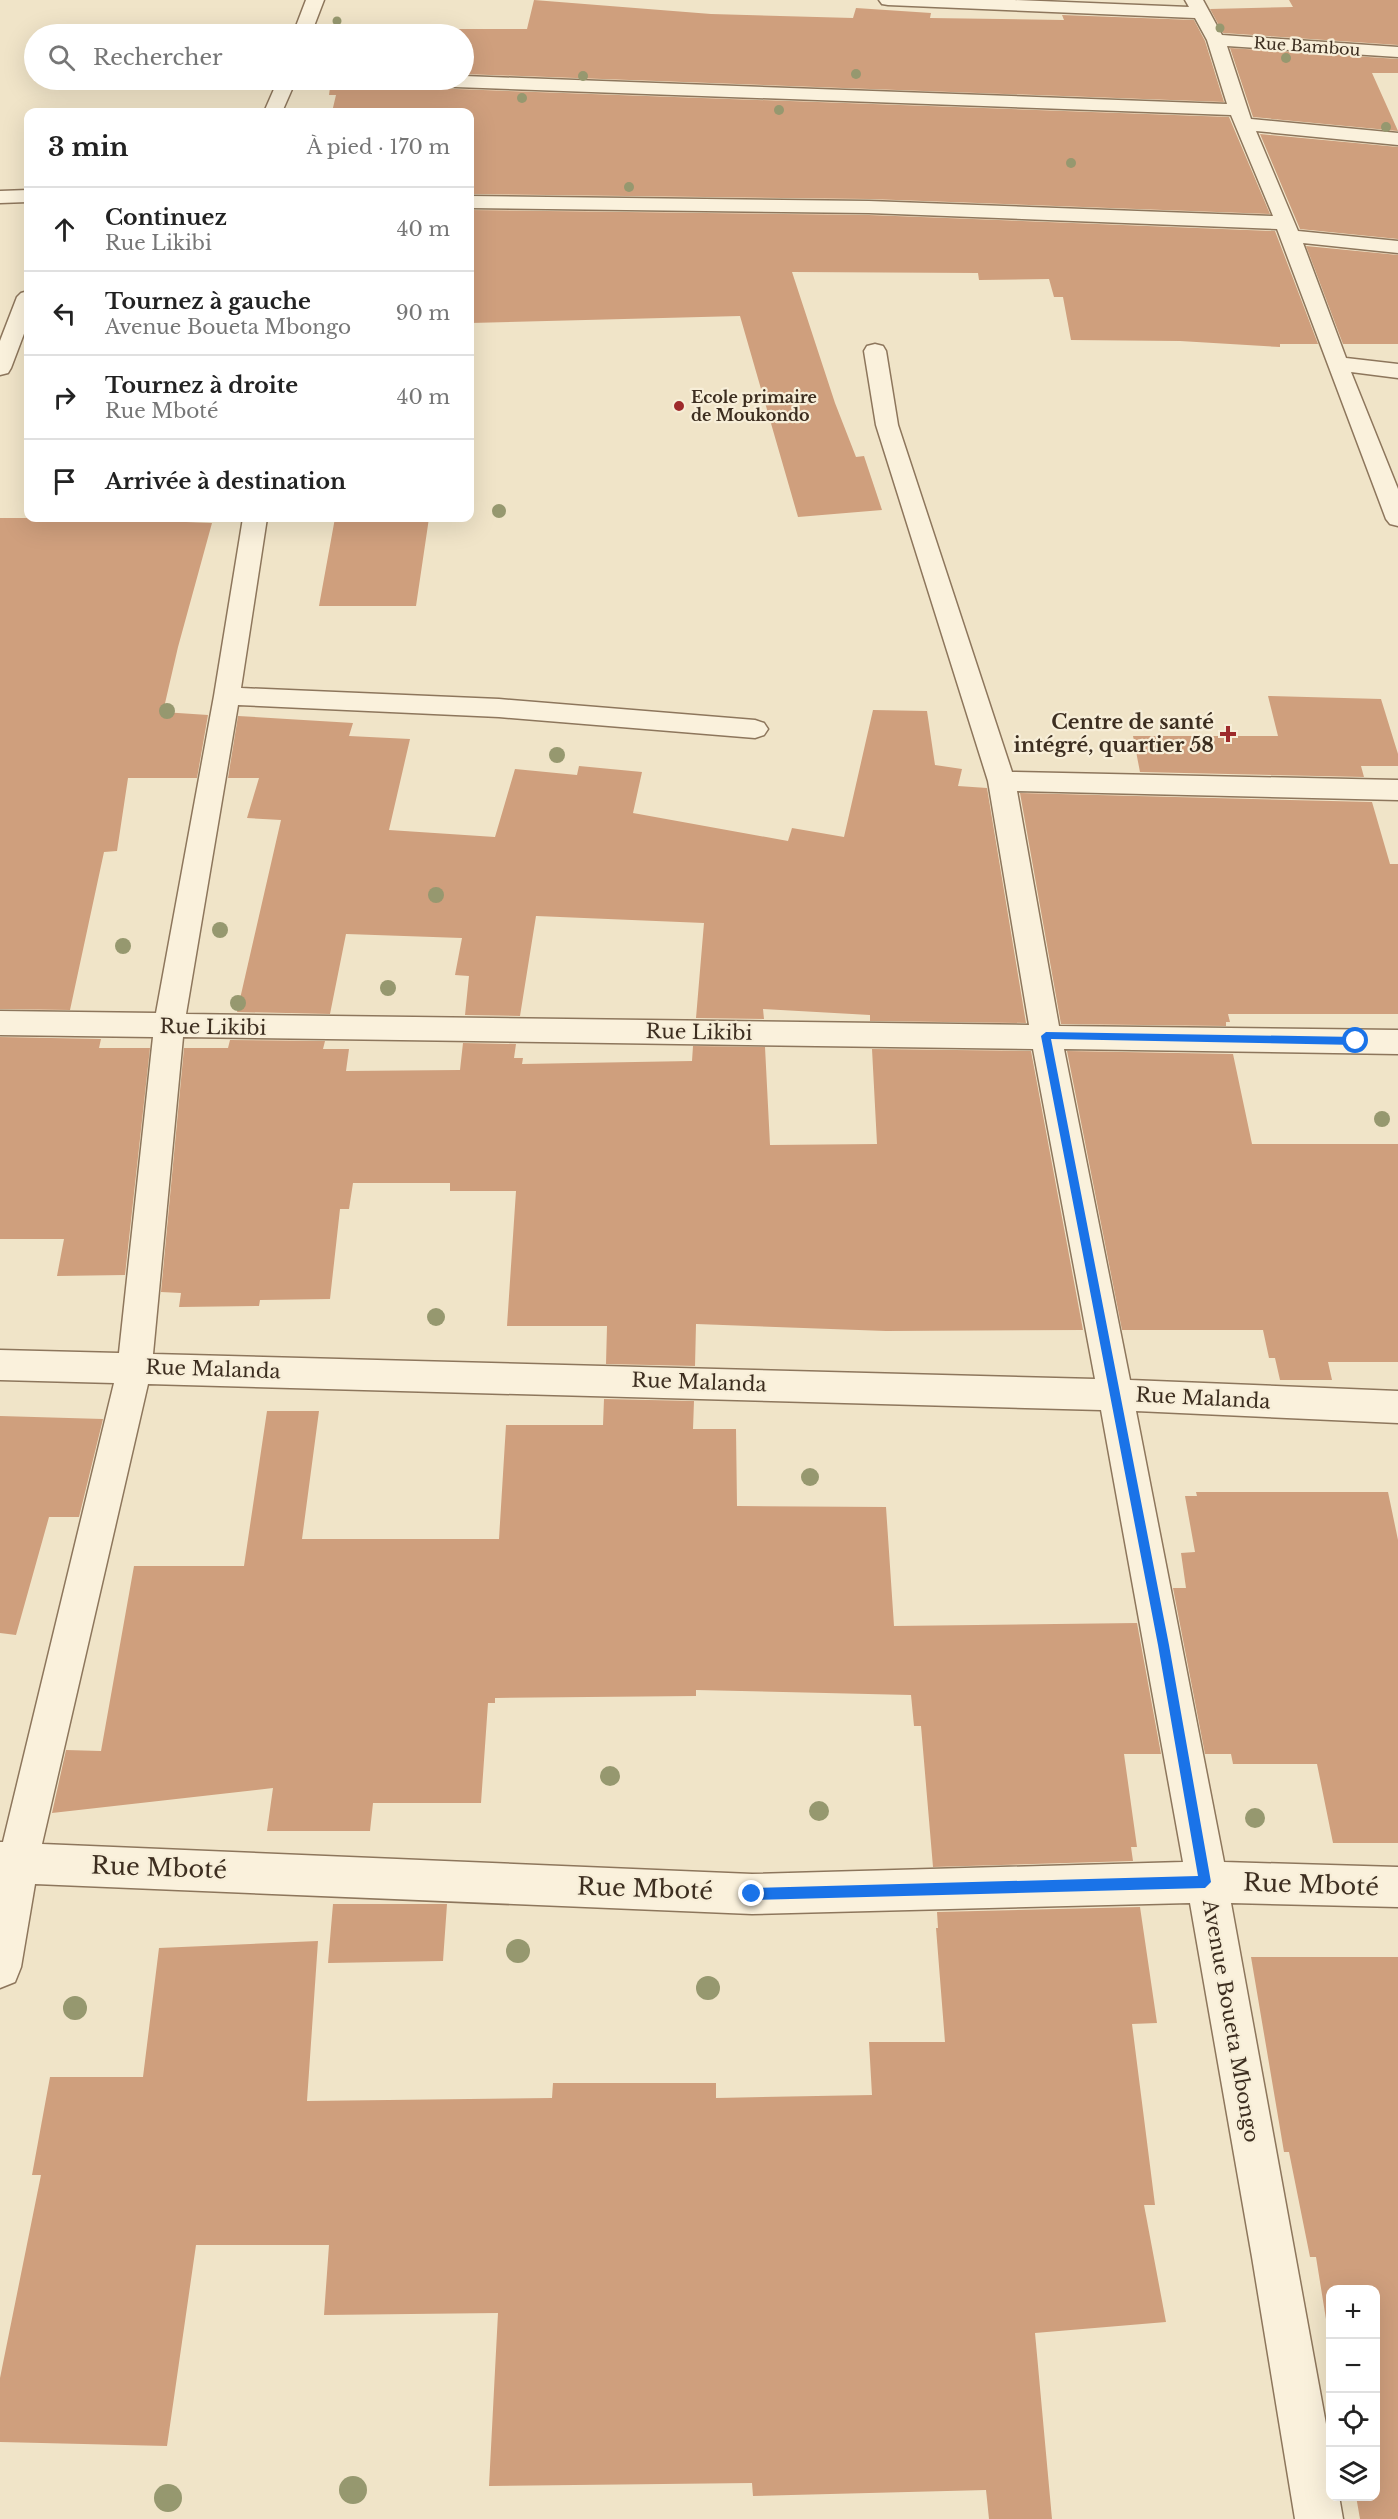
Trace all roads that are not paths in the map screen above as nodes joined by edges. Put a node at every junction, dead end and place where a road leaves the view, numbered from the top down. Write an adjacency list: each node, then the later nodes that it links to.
1 (315, 0): 4 (street)
2 (888, 0): 3 (street)
3 (1197, 6): 5 (street)
4 (306, 24)
5 (1216, 40): 6 (street, Rue Bambou); 10 (street)
6 (1398, 52)
7 (474, 82): 10 (street)
8 (283, 90): 9 (street)
9 (275, 108)
10 (1241, 117): 11 (street); 15 (street)
11 (1398, 138)
12 (24, 196): 13 (street)
13 (0, 197)
14 (474, 202): 15 (street)
15 (1288, 230): 16 (street); 19 (street)
16 (1398, 247)
17 (24, 307): 20 (street)
18 (875, 351): 26 (street, Avenue Boueta Mbongo)
19 (1337, 364): 21 (street); 22 (street)
20 (0, 368)
21 (1398, 371)
22 (1398, 519)
23 (254, 522): 24 (street)
24 (228, 696): 25 (street); 29 (street)
25 (755, 729)
26 (1002, 781): 27 (street); 30 (street, Avenue Boueta Mbongo)
27 (1398, 790)
28 (0, 1023): 29 (street, Rue Likibi)
29 (169, 1027): 30 (street, Rue Likibi); 33 (street)
30 (1046, 1036): 31 (street, Rue Likibi); 34 (street, Avenue Boueta Mbongo)
31 (1398, 1042)
32 (0, 1365): 33 (street, Rue Malanda)
33 (135, 1367): 34 (street, Rue Malanda); 36 (street)
34 (1116, 1395): 35 (street, Rue Malanda); 37 (street, Avenue Boueta Mbongo)
35 (1398, 1407)
36 (9, 1862): 37 (street, Rue Mboté); 39 (street)
37 (1205, 1882): 38 (street, Rue Mboté); 40 (street, Avenue Boueta Mbongo)
38 (1398, 1887)
39 (0, 1967)
40 (1319, 2519)

